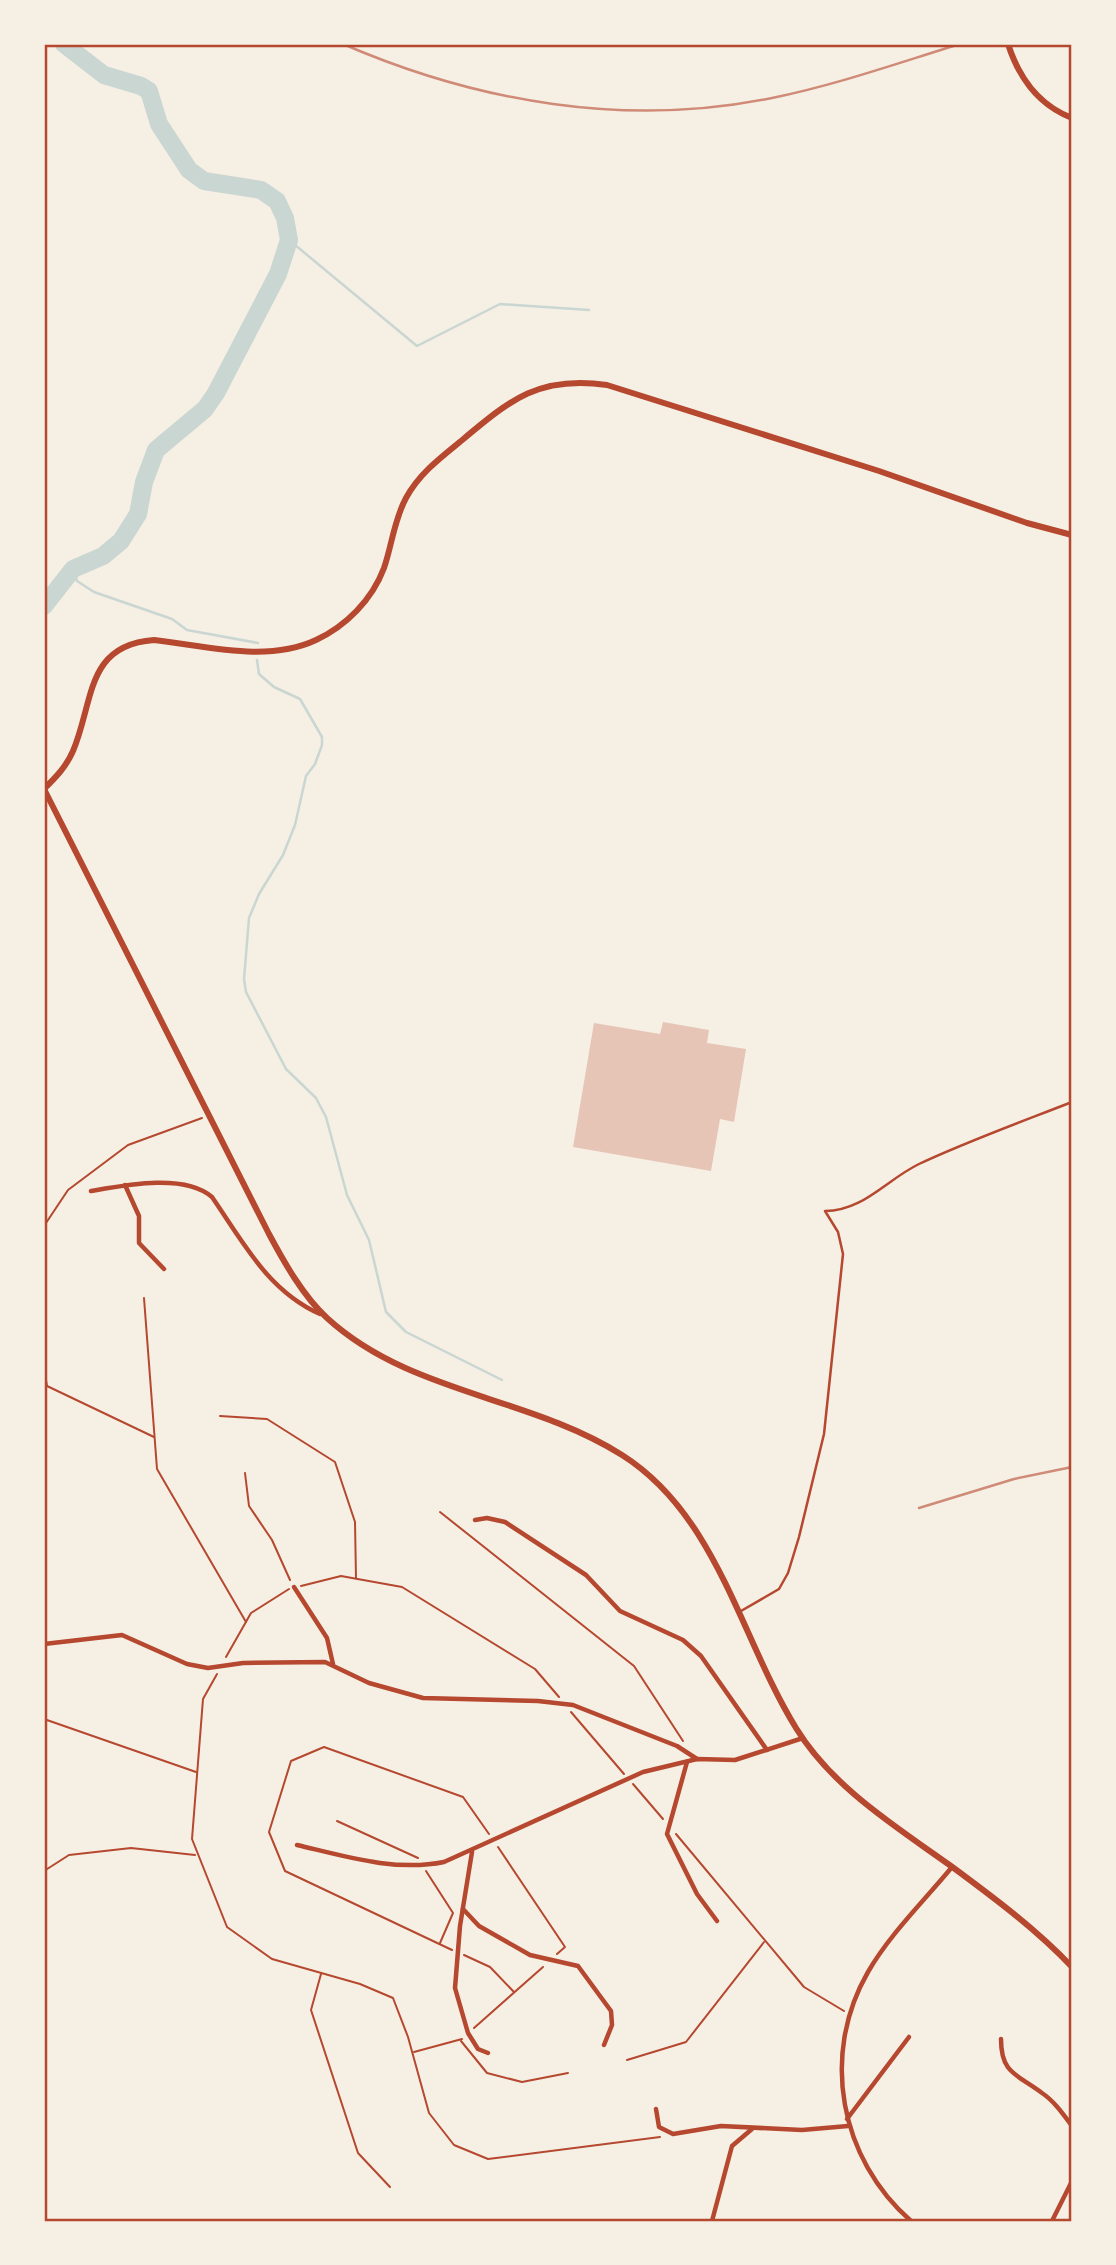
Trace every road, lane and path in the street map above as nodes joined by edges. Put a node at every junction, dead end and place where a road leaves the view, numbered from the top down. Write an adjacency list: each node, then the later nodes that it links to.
1 (1007, 44): 2 (street)
2 (1072, 118)
3 (1072, 535): 4 (street)
4 (44, 789): 6 (street)
5 (1072, 1102): 21 (lane)
6 (209, 1115): 9 (path); 12 (street)
7 (125, 1185): 8 (street); 10 (street); 12 (street)
8 (91, 1191)
9 (44, 1226)
10 (164, 1269)
11 (144, 1298): 15 (path)
12 (324, 1316): 21 (street)
13 (44, 1369): 15 (path)
14 (220, 1416): 19 (path)
15 (155, 1438): 22 (path)
16 (245, 1473): 20 (path)
17 (440, 1512): 28 (path)
18 (475, 1520): 27 (street)
19 (356, 1579)
20 (294, 1587): 24 (street)
21 (738, 1612): 26 (street)
22 (246, 1623)
23 (44, 1644): 24 (street)
24 (333, 1664): 28 (street)
25 (44, 1719): 31 (path)
26 (803, 1738): 27 (street); 36 (street)
27 (767, 1750): 29 (street)
28 (691, 1754): 29 (street)
29 (697, 1759): 30 (street)
30 (687, 1762): 32 (street); 39 (street)
31 (197, 1772)
32 (493, 1840): 34 (street); 41 (path); 42 (path)
33 (297, 1845): 34 (street)
34 (472, 1852): 38 (street)
35 (196, 1855): 37 (path)
36 (952, 1867): 43 (street); 56 (street)
37 (44, 1871)
38 (463, 1909): 41 (street); 42 (street)
39 (717, 1921)
40 (764, 1941): 53 (path)
41 (457, 1952): 45 (path); 46 (street)
42 (550, 1961): 45 (path); 50 (street)
43 (1072, 1967)
44 (321, 1973): 61 (path)
45 (514, 1992): 46 (path)
46 (468, 2034): 49 (path); 52 (street)
47 (909, 2037): 56 (street)
48 (1002, 2039): 58 (street)
49 (460, 2040): 51 (path); 54 (path)
50 (604, 2045)
51 (413, 2053)
52 (488, 2053)
53 (628, 2060)
54 (568, 2073)
55 (656, 2109): 59 (street)
56 (847, 2119): 57 (street)
57 (848, 2126): 59 (street); 64 (street)
58 (1072, 2126)
59 (753, 2128): 63 (street)
60 (1072, 2181): 65 (street)
61 (390, 2187)
62 (1072, 2218): 66 (path)
63 (712, 2221)
64 (911, 2221)
65 (1052, 2221)
66 (1069, 2221)

